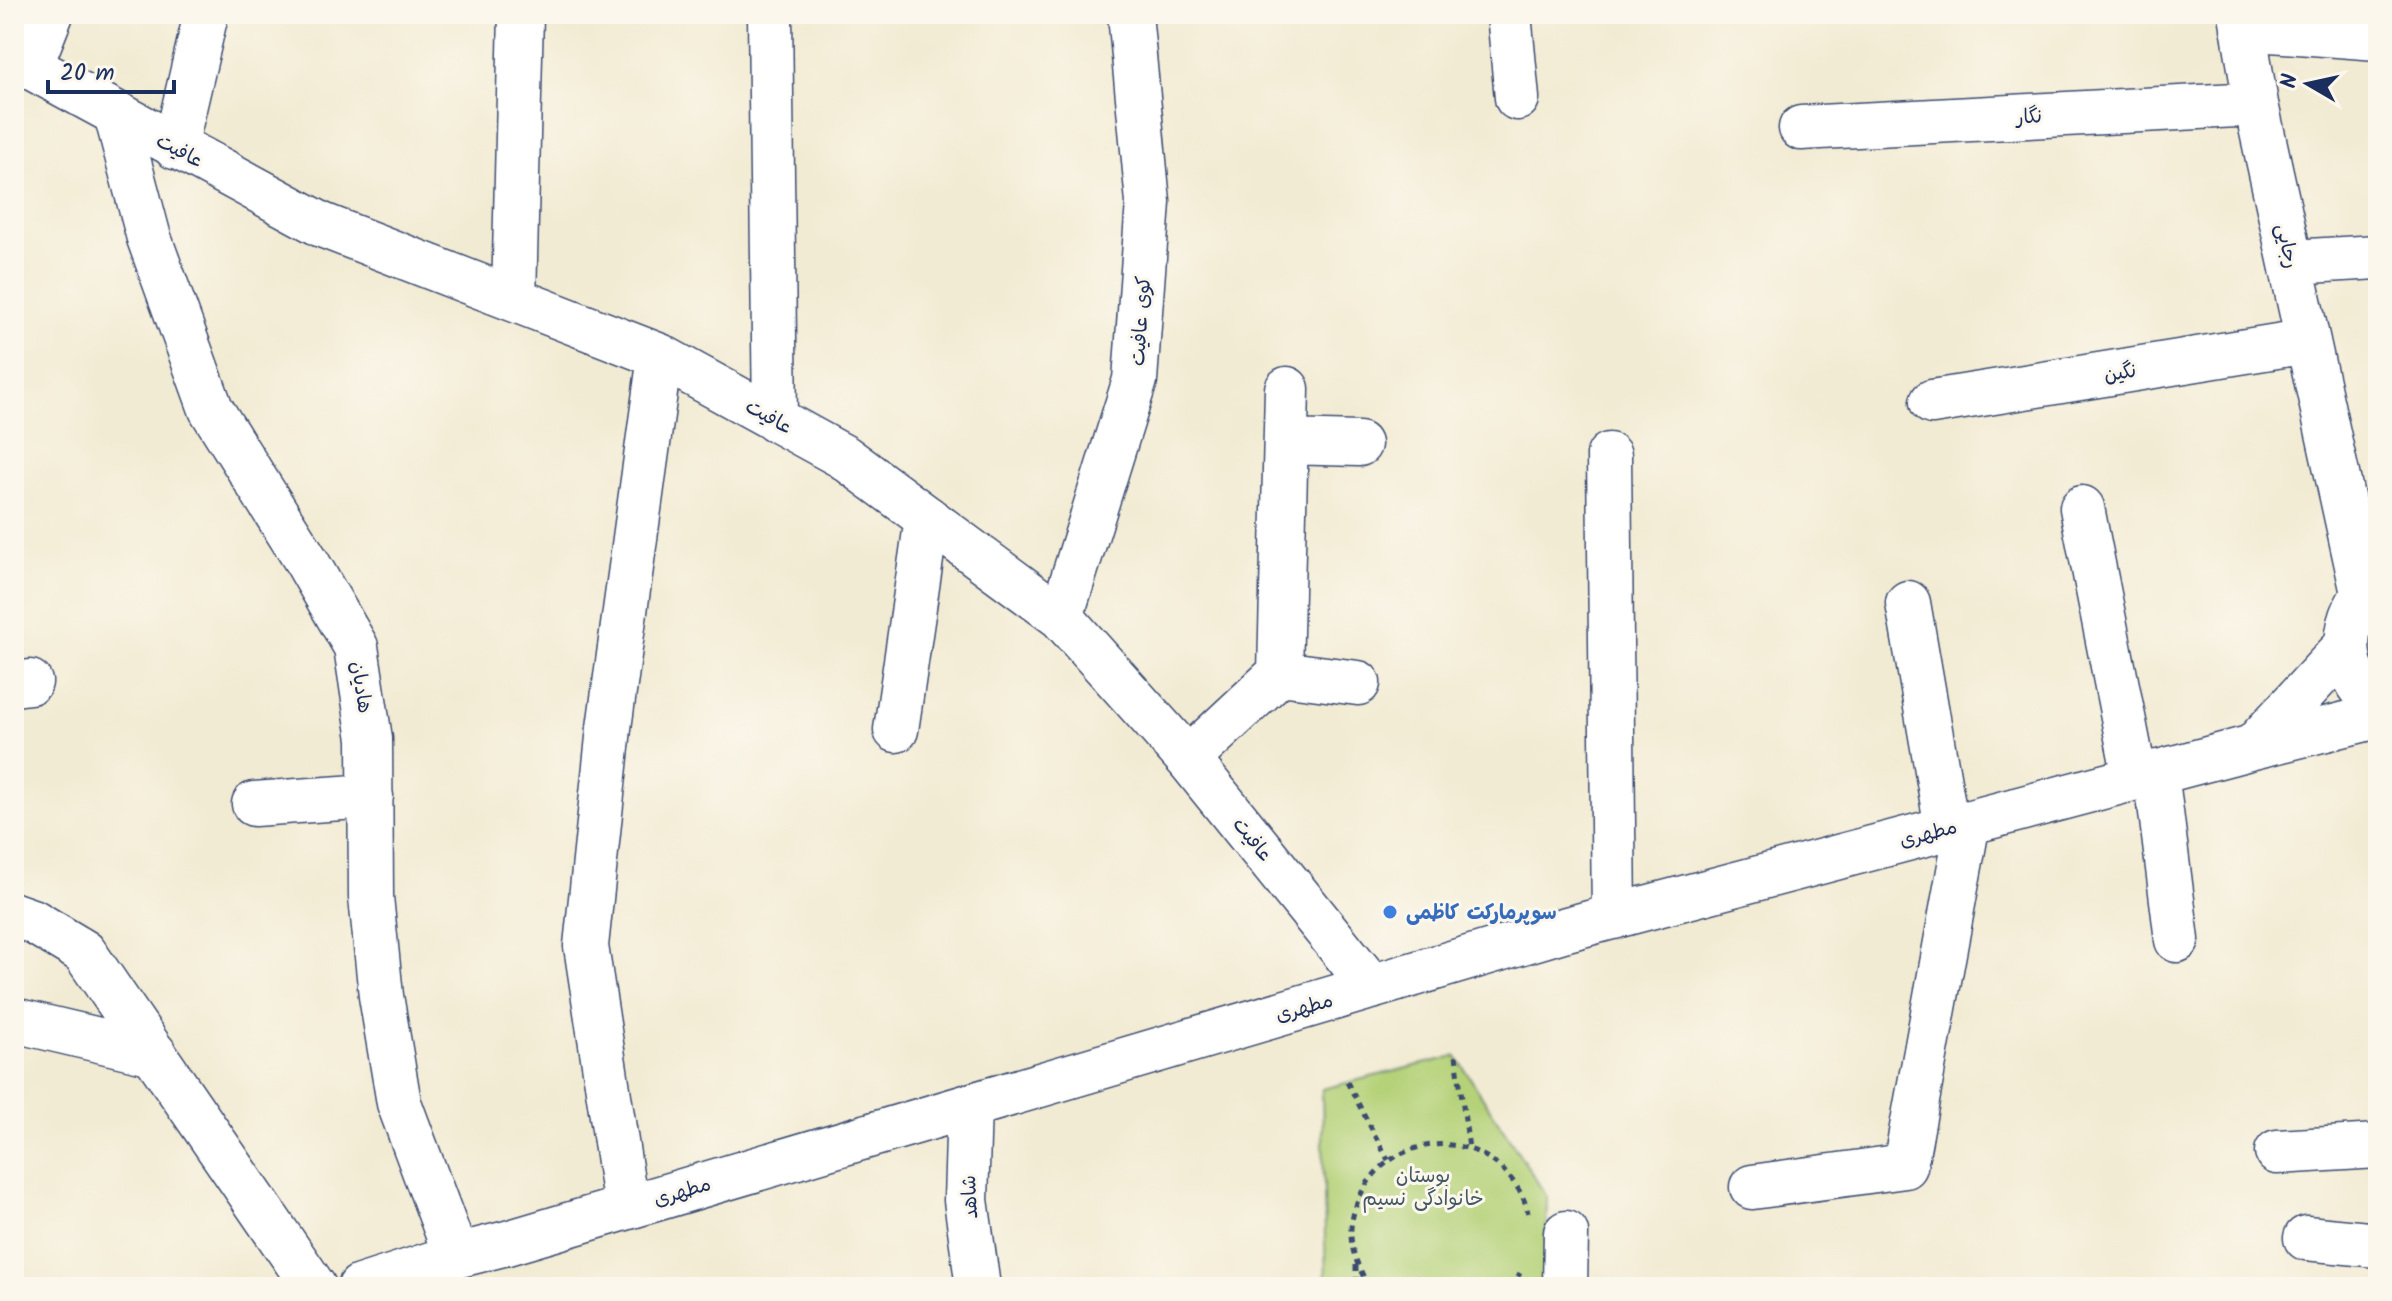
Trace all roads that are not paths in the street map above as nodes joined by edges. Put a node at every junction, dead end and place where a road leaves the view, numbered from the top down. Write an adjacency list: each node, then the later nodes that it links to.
1 (51, 14): 9 (street)
2 (206, 14): 14 (street)
3 (521, 14): 17 (street)
4 (770, 14): 22 (street)
5 (1130, 14): 32 (street, کوی عافیت)
6 (1509, 14): 10 (street)
7 (2242, 21): 8 (street); 11 (street, رجایی)
8 (2378, 38)
9 (22, 63): 12 (street, عافیت)
10 (1517, 98)
11 (2256, 104): 13 (street, نگار); 16 (street, رجایی)
12 (116, 114): 14 (street, عافیت); 42 (street, هادیان)
13 (1801, 128)
14 (175, 147): 17 (street, عافیت)
15 (2378, 257): 16 (street)
16 (2291, 262): 18 (street, رجایی)
17 (514, 299): 19 (street, عافیت)
18 (2308, 341): 21 (street, نگین); 26 (street, رجایی)
19 (660, 356): 22 (street, عافیت); 55 (street)
20 (1287, 389): 23 (street)
21 (1932, 402)
22 (775, 420): 29 (street, عافیت)
23 (1286, 442): 24 (street); 34 (street)
24 (1359, 444)
25 (1609, 455): 46 (street)
26 (2338, 478): 28 (street); 30 (street, رجایی)
27 (2082, 508): 41 (street)
28 (2378, 511)
29 (927, 518): 32 (street, عافیت); 38 (street)
30 (2370, 585): 33 (street)
31 (1908, 603): 44 (street)
32 (1061, 617): 40 (street, عافیت)
33 (2347, 645): 36 (street); 39 (street)
34 (1280, 673): 35 (street); 40 (street)
35 (1358, 683)
36 (2378, 706)
37 (2378, 716): 39 (street, مطهری)
38 (896, 730)
39 (2253, 747): 41 (street, مطهری)
40 (1188, 759): 48 (street, عافیت)
41 (2145, 775): 44 (street, مطهری); 47 (street)
42 (371, 796): 43 (street); 59 (street, هادیان)
43 (254, 804)
44 (1958, 825): 46 (street, مطهری); 54 (street)
45 (14, 915): 50 (street)
46 (1614, 917): 48 (street, مطهری)
47 (2177, 940)
48 (1372, 987): 51 (street, مطهری)
49 (14, 1020): 50 (street)
50 (154, 1053): 60 (street)
51 (969, 1106): 55 (street, مطهری); 62 (street, شاهد)
52 (2378, 1146): 53 (street)
53 (2277, 1152)
54 (1752, 1187)
55 (626, 1207): 59 (street, مطهری)
56 (1566, 1233): 63 (street)
57 (2306, 1238): 58 (street)
58 (2378, 1245)
59 (456, 1256): 61 (street, مطهری)
60 (314, 1287)
61 (360, 1287)
62 (978, 1287)
63 (1565, 1287)

